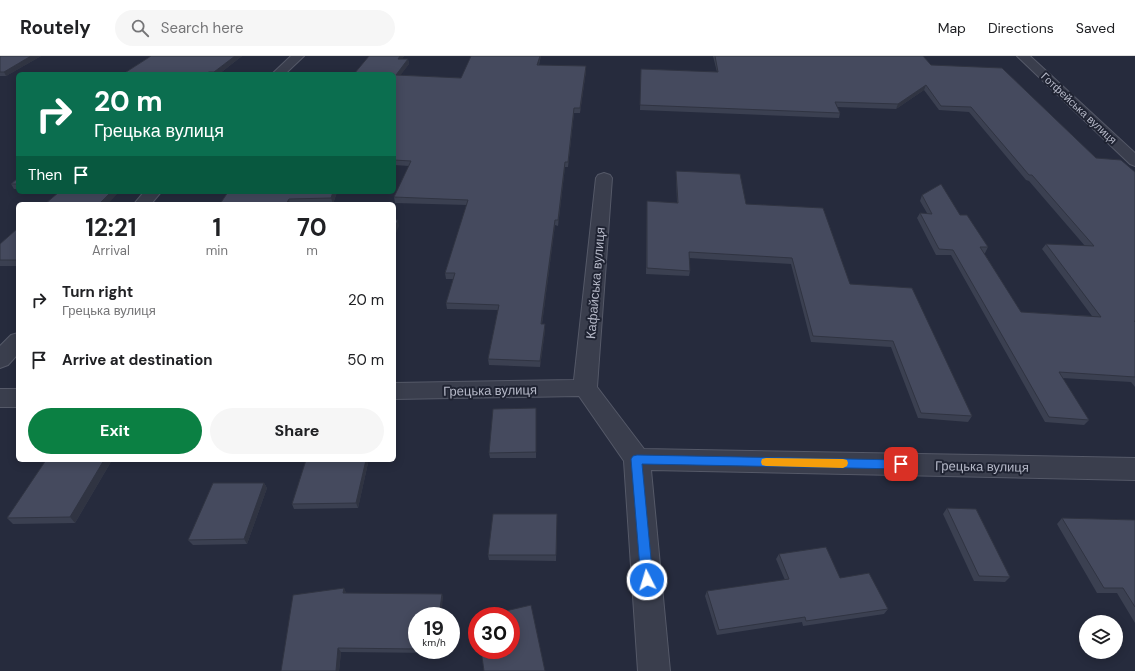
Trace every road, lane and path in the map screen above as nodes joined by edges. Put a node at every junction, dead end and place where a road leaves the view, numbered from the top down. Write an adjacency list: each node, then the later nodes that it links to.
1 (298, 56): 3 (street)
2 (1023, 56): 4 (street, Готфейська вулиця)
3 (280, 72)
4 (1135, 161)
5 (604, 178): 10 (street, Кафайська вулиця)
6 (151, 194): 7 (street)
7 (144, 202)
8 (16, 342): 9 (street)
9 (0, 360)
10 (585, 388): 11 (street, Грецька вулиця); 14 (street)
11 (396, 391)
12 (0, 398): 13 (street)
13 (16, 398)
14 (637, 459): 15 (street, Грецька вулиця); 16 (street)
15 (1135, 469)
16 (654, 671)

